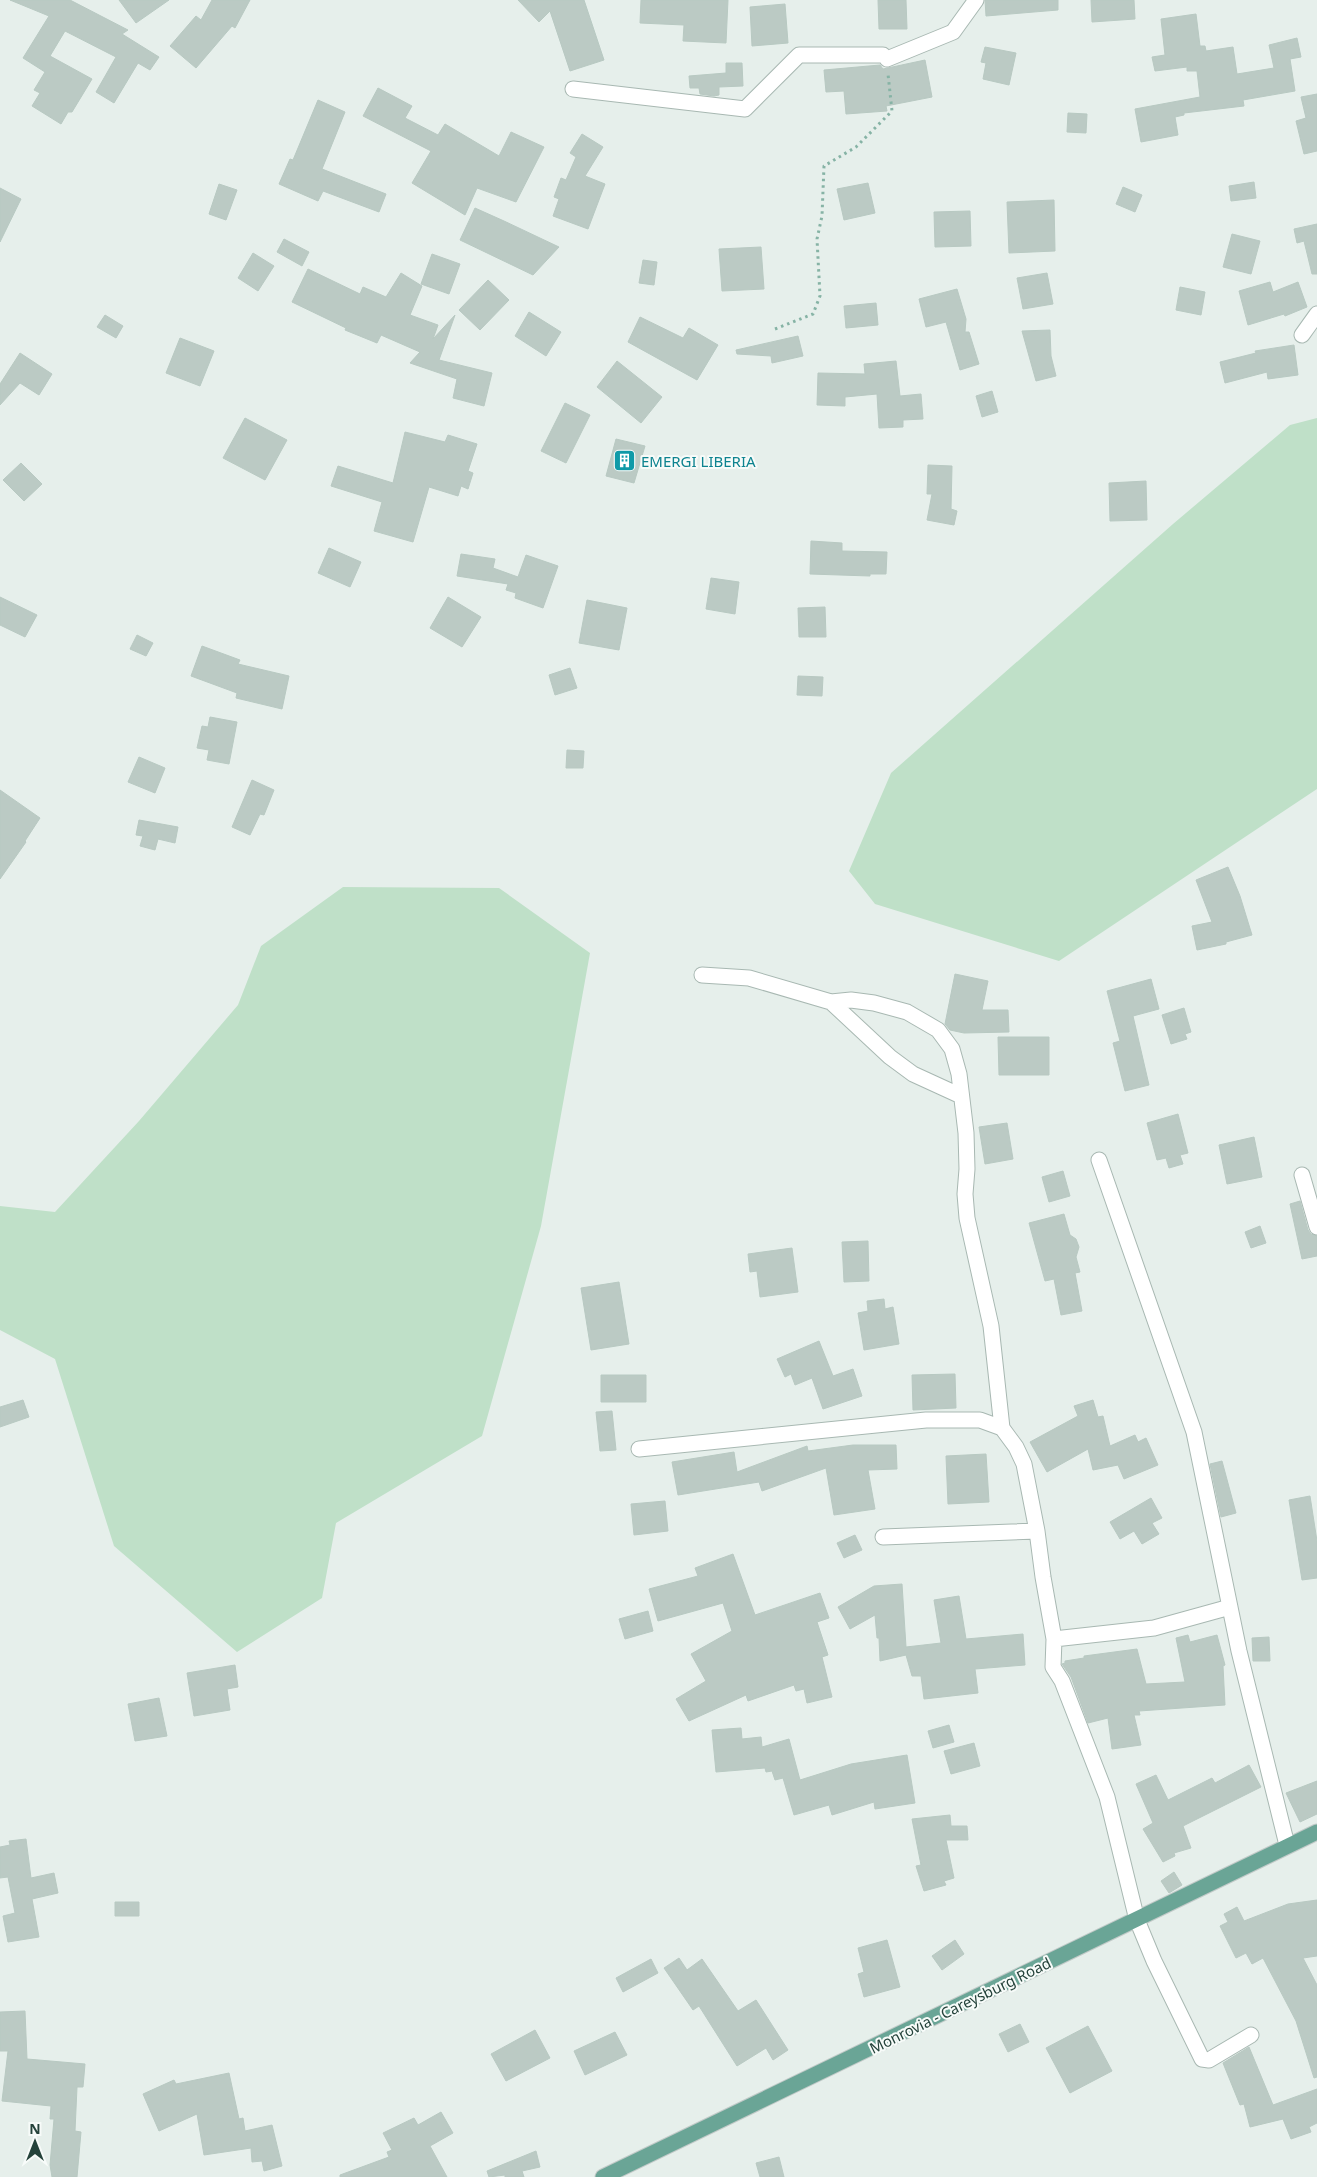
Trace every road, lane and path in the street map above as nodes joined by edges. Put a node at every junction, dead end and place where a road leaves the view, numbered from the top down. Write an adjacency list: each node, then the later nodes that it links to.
1 (976, 0): 2 (street)
2 (885, 57): 3 (street); 5 (path)
3 (573, 88)
4 (1317, 314): 6 (street)
5 (775, 330)
6 (1302, 335)
7 (702, 975): 8 (street)
8 (831, 1002): 9 (street); 9 (street)
9 (961, 1096): 13 (street)
10 (1099, 1160): 17 (street)
11 (1302, 1175): 12 (street)
12 (1317, 1227)
13 (1002, 1428): 14 (street); 15 (street)
14 (639, 1449)
15 (1037, 1531): 16 (street); 18 (street)
16 (883, 1537)
17 (1230, 1607): 18 (street); 20 (street)
18 (1054, 1639): 21 (street)
19 (1317, 1832): 20 (main road, Monrovia - Careysburg Road)
20 (1287, 1845): 21 (main road, Monrovia - Careysburg Road)
21 (1137, 1920): 22 (street); 23 (main road, Monrovia - Careysburg Road)
22 (1251, 2034)
23 (603, 2177)

